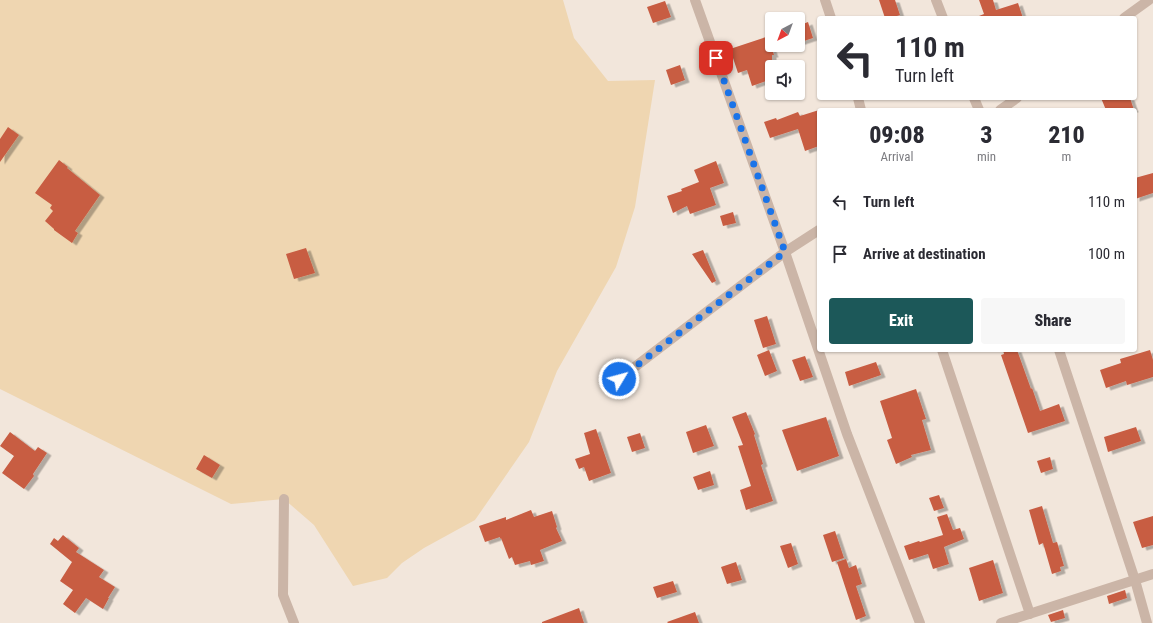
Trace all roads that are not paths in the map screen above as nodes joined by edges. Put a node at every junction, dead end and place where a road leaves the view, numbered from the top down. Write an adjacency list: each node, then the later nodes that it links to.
1 (695, 0): 11 (street)
2 (825, 0): 5 (street)
3 (936, 0): 6 (street)
4 (1149, 0): 7 (street)
5 (830, 16)
6 (942, 16)
7 (1127, 16)
8 (1013, 100): 9 (street)
9 (1003, 108)
10 (817, 231): 11 (street)
11 (785, 252): 12 (street); 16 (street)
12 (817, 346)
13 (819, 352): 22 (street)
14 (943, 352): 20 (street)
15 (1060, 352): 19 (street)
16 (619, 379)
17 (284, 499): 21 (street)
18 (1153, 574): 19 (street)
19 (1135, 580): 20 (street); 24 (street)
20 (1030, 614): 23 (street)
21 (294, 623)
22 (920, 623)
23 (1001, 623)
24 (1148, 623)

